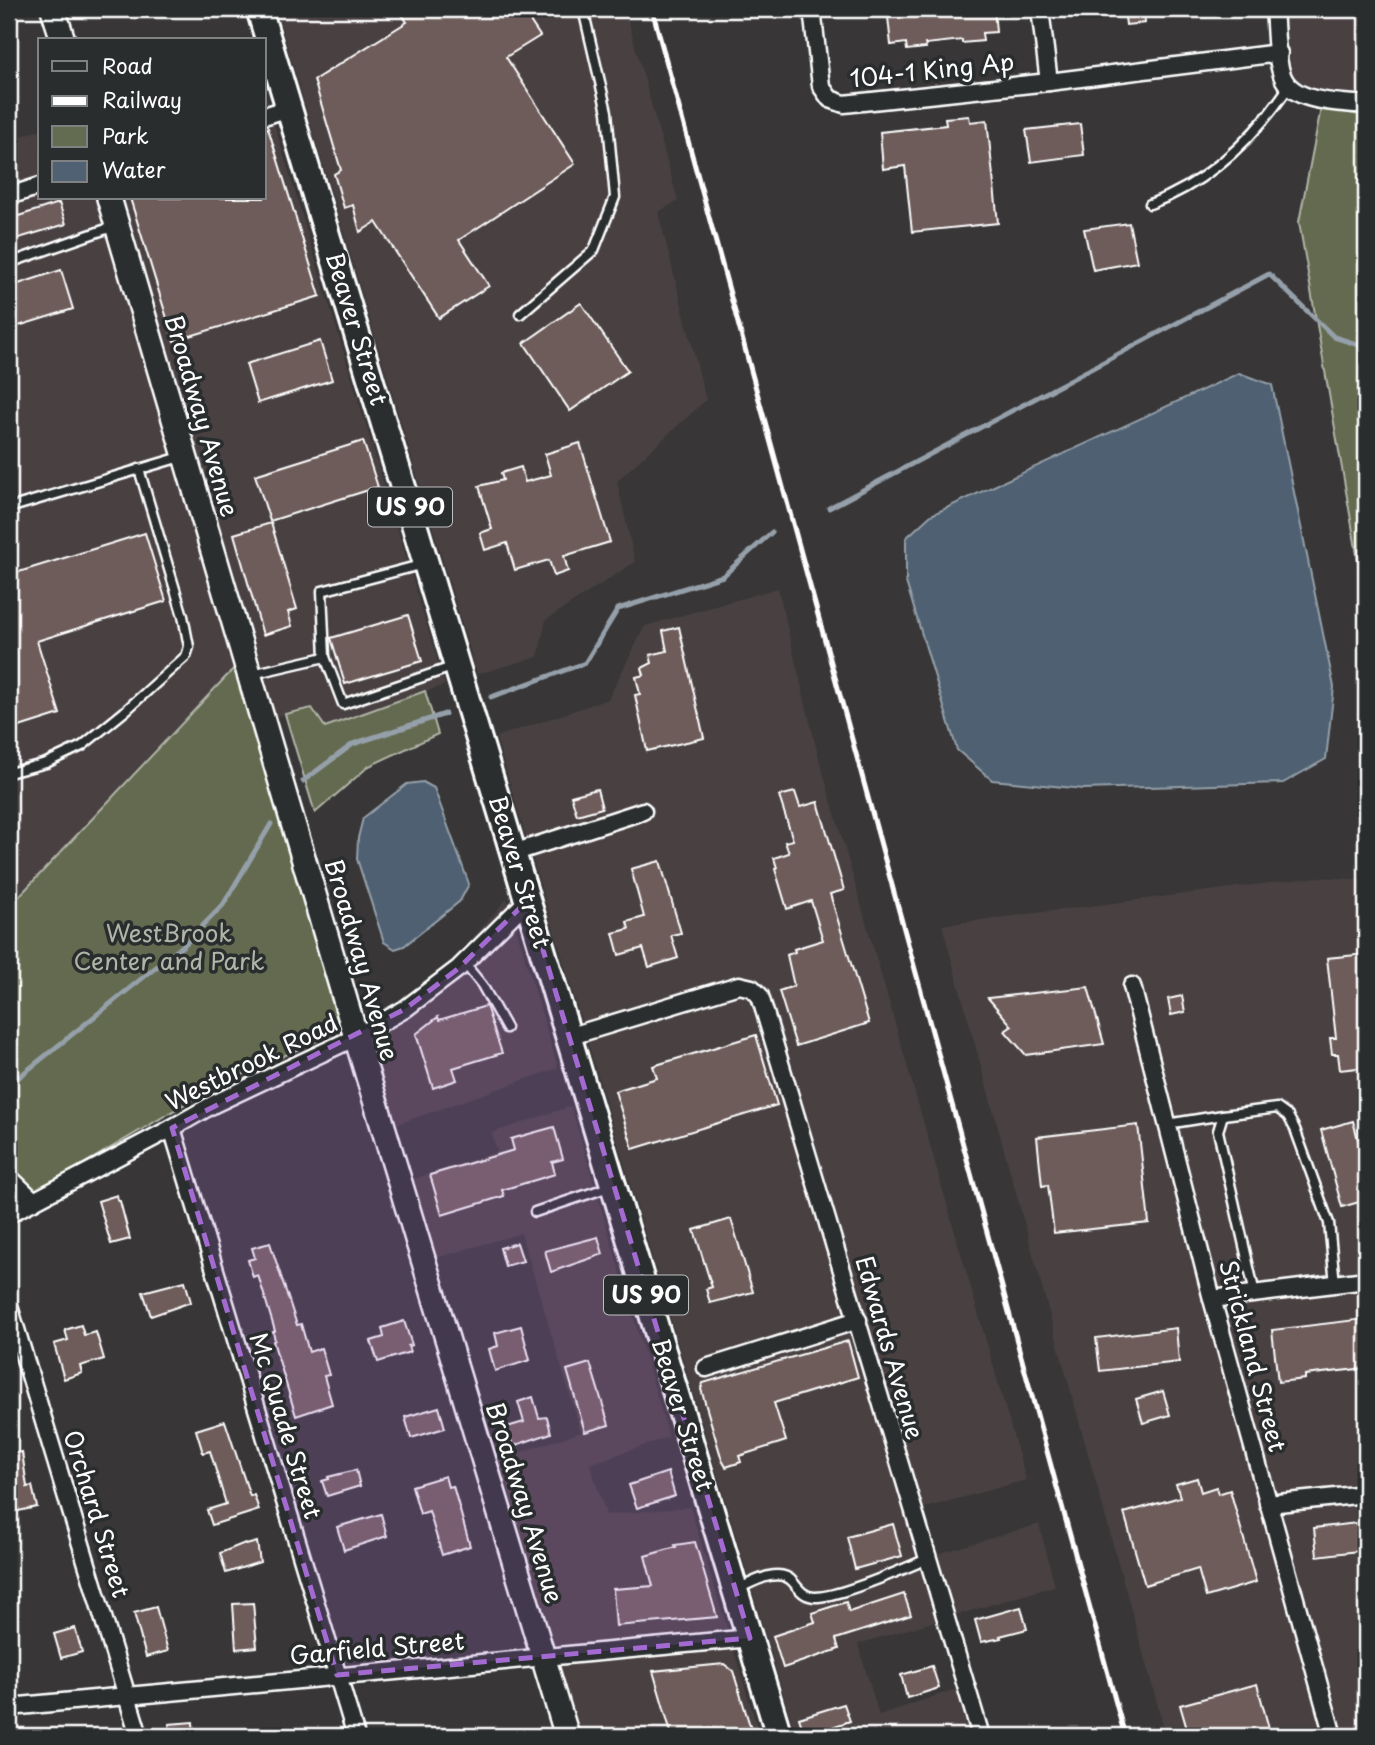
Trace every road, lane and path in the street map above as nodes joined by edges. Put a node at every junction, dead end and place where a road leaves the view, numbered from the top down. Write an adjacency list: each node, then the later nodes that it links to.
1 (53, 9): 7 (street)
2 (259, 9): 12 (main road, Beaver Street / US 90)
3 (583, 9): 20 (lane)
4 (812, 9): 9 (street, 104-1 King Ap)
5 (1040, 9): 9 (street)
6 (1273, 9): 8 (street)
7 (62, 38)
8 (1279, 53): 9 (street, 104-1 King Ap); 10 (street)
9 (1049, 82)
10 (1290, 85): 11 (street); 17 (lane)
11 (1366, 105)
12 (289, 108): 13 (street); 24 (main road, Beaver Street / US 90)
13 (266, 115)
14 (38, 187): 15 (street)
15 (9, 196)
16 (110, 200): 18 (street, Broadway Avenue)
17 (1150, 204)
18 (117, 225): 19 (lane); 21 (street, Broadway Avenue)
19 (9, 263)
20 (520, 314)
21 (185, 456): 22 (lane); 27 (street, Broadway Avenue)
22 (139, 469): 23 (lane); 28 (lane)
23 (9, 508)
24 (427, 563): 25 (lane); 26 (main road, Beaver Street / US 90)
25 (325, 657): 26 (lane); 27 (lane)
26 (457, 665): 30 (main road, Beaver Street / US 90)
27 (250, 674): 35 (street, Broadway Avenue)
28 (9, 774)
29 (643, 811): 30 (street)
30 (513, 853): 31 (main road, Beaver Street / US 90)
31 (528, 900): 32 (street, Westbrook Road); 36 (main road, Beaver Street / US 90)
32 (464, 963): 34 (lane); 35 (street, Westbrook Road)
33 (1132, 986): 38 (street, Strickland Street)
34 (506, 1028)
35 (356, 1037): 39 (street, Westbrook Road); 57 (street, Broadway Avenue)
36 (568, 1037): 41 (main road, Beaver Street / US 90); 50 (street, Edwards Avenue)
37 (1223, 1115): 38 (lane); 46 (lane); 47 (lane)
38 (1167, 1124): 48 (street, Strickland Street)
39 (172, 1128): 42 (street, Westbrook Road); 58 (street, Mc Quade Street)
40 (9, 1177): 42 (street)
41 (613, 1186): 43 (lane); 55 (main road, Beaver Street / US 90)
42 (34, 1201): 44 (street, Westbrook Road)
43 (535, 1212)
44 (9, 1214)
45 (1366, 1280): 46 (street)
46 (1335, 1284): 47 (street)
47 (1255, 1293): 48 (street)
48 (1212, 1299): 53 (street, Strickland Street)
49 (9, 1306): 59 (street, Orchard Street)
50 (858, 1320): 51 (street); 54 (street, Edwards Avenue)
51 (706, 1368)
52 (1366, 1494): 53 (street)
53 (1268, 1504): 66 (street, Strickland Street)
54 (927, 1559): 55 (lane); 65 (street, Edwards Avenue)
55 (735, 1591): 56 (main road, Beaver Street / US 90)
56 (750, 1639): 57 (street, Garfield Street); 64 (main road, Beaver Street / US 90)
57 (543, 1656): 58 (street, Garfield Street); 63 (street, Broadway Avenue)
58 (337, 1675): 59 (street, Garfield Street); 62 (street, Mc Quade Street)
59 (127, 1696): 60 (street, Garfield Street); 61 (street, Orchard Street)
60 (9, 1707)
61 (139, 1736)
62 (356, 1736)
63 (567, 1736)
64 (779, 1736)
65 (981, 1736)
66 (1333, 1736)

